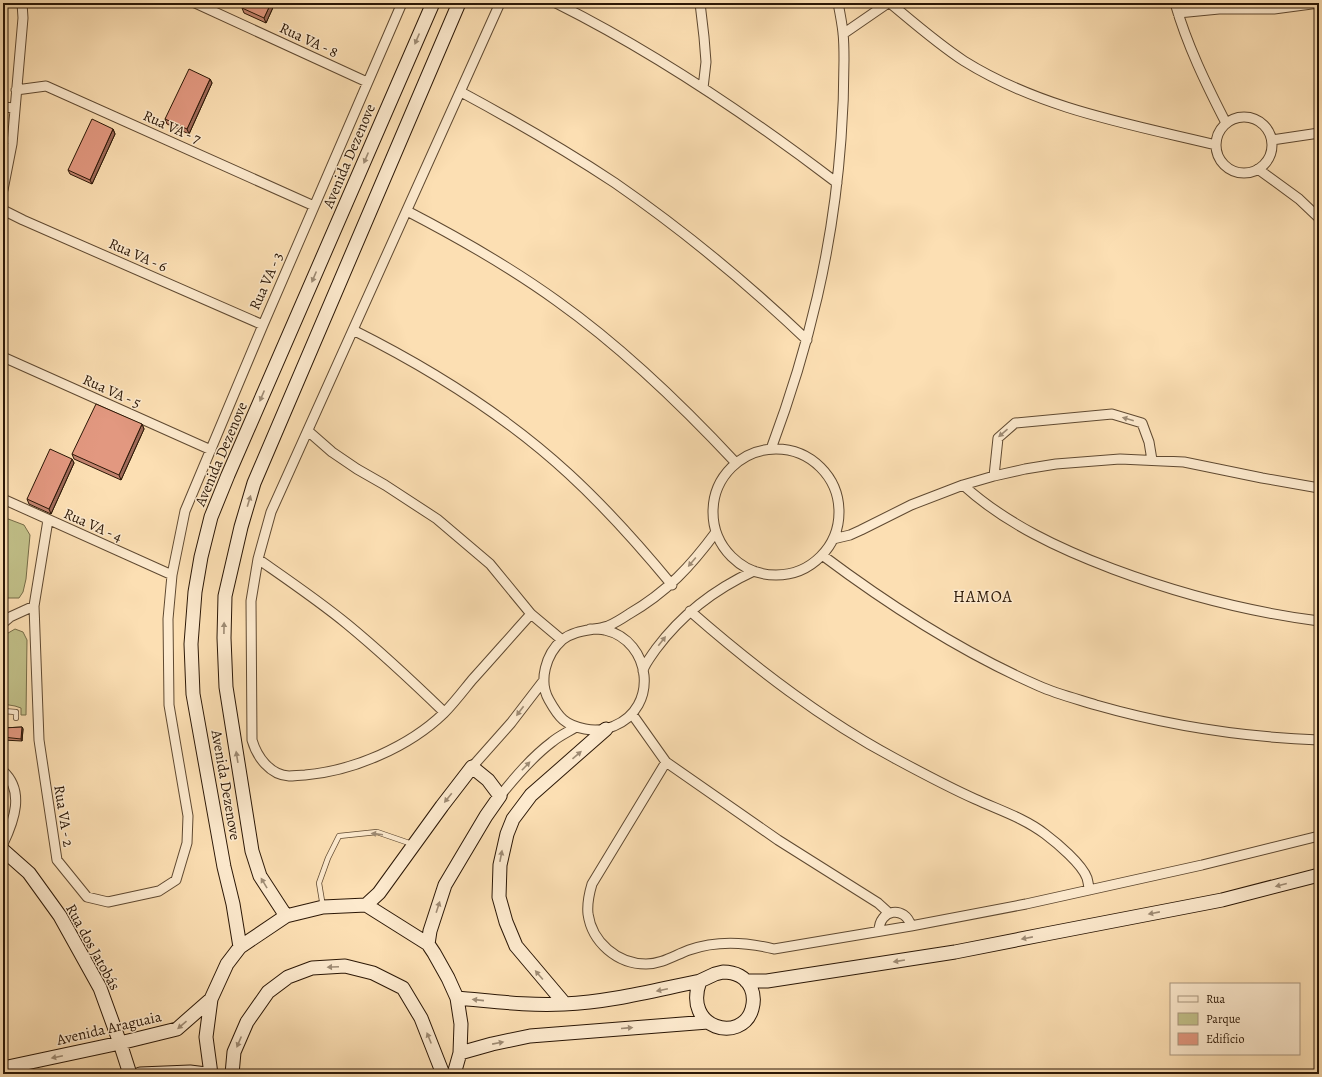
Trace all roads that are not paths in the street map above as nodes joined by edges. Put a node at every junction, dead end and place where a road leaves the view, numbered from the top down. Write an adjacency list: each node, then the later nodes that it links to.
1 (22, 3): 17 (street)
2 (195, 3): 15 (street, Rua VA - 8)
3 (402, 3): 15 (street, Rua VA - 3)
4 (433, 3): 86 (street, Avenida Dezenove, one-way to 86)
5 (459, 3): 82 (street, Avenida Dezenove, one-way to 5)
6 (500, 3): 18 (street)
7 (556, 3): 16 (street)
8 (700, 3): 16 (street)
9 (838, 3): 14 (street)
10 (889, 3): 14 (street); 24 (street)
11 (1175, 3): 13 (street)
12 (1319, 3): 13 (street)
13 (1178, 13): 21 (street)
14 (843, 34): 26 (street)
15 (367, 82): 28 (street, Rua VA - 3)
16 (703, 88): 26 (street)
17 (16, 90): 20 (street); 28 (street, Rua VA - 7)
18 (461, 92): 30 (street); 34 (street)
19 (3, 107): 20 (street)
20 (15, 108): 27 (street)
21 (1226, 123): 23 (street); 24 (street)
22 (1319, 133): 23 (street)
23 (1272, 140): 25 (street)
24 (1216, 145): 25 (street)
25 (1258, 169): 31 (street)
26 (837, 183): 34 (street)
27 (3, 190)
28 (314, 206): 32 (street, Rua VA - 3)
29 (3, 210): 32 (street, Rua VA - 6)
30 (407, 210): 33 (street); 40 (street)
31 (1319, 218)
32 (262, 325): 38 (street, Rua VA - 3)
33 (353, 330): 36 (street); 52 (street)
34 (807, 340): 37 (street)
35 (3, 357): 38 (street, Rua VA - 5)
36 (308, 431): 49 (street); 55 (street)
37 (771, 449): 40 (street); 47 (street)
38 (210, 450): 51 (street, Rua VA - 3)
39 (1152, 460): 41 (street); 41 (street, one-way to 41); 43 (street)
40 (736, 463): 46 (street)
41 (994, 476): 42 (street)
42 (963, 485): 47 (street); 57 (street)
43 (1319, 488)
44 (3, 500): 45 (street, Rua VA - 4)
45 (48, 520): 51 (street, Rua VA - 4); 53 (street, Rua VA - 2)
46 (716, 532): 50 (street); 52 (street, one-way to 52)
47 (833, 539): 48 (street)
48 (822, 554): 50 (street); 68 (street)
49 (258, 559): 63 (street); 63 (street)
50 (754, 571): 54 (street)
51 (172, 575): 53 (street, Rua VA - 2)
52 (672, 584): 58 (street)
53 (34, 606): 56 (street)
54 (690, 611): 60 (street, one-way to 54); 78 (street)
55 (531, 614): 59 (street); 63 (street)
56 (5, 617)
57 (1319, 622)
58 (590, 629): 59 (street); 60 (street)
59 (562, 640): 61 (street)
60 (644, 672): 64 (street)
61 (544, 680): 66 (street); 70 (street, one-way to 70)
62 (3, 711): 65 (lane)
63 (444, 712)
64 (632, 714): 67 (street); 69 (street)
65 (16, 718)
66 (576, 727): 67 (street); 72 (street, one-way to 66)
67 (606, 729): 91 (street, one-way to 67)
68 (1319, 740)
69 (666, 762): 81 (street); 84 (street)
70 (472, 767): 72 (street); 75 (street, one-way to 75)
71 (3, 771): 74 (street)
72 (500, 796): 85 (street, one-way to 72)
73 (1319, 836): 78 (street)
74 (3, 844)
75 (414, 845): 79 (street); 80 (lane, one-way to 80)
76 (3, 850): 93 (street, Rua dos Jatobás)
77 (1319, 875): 87 (street, one-way to 87)
78 (1090, 890): 83 (street)
79 (366, 905): 80 (street); 85 (street)
80 (323, 907): 82 (street)
81 (889, 913): 83 (street); 84 (street)
82 (286, 916): 86 (street)
83 (911, 926): 84 (street)
84 (879, 931)
85 (428, 944): 89 (street)
86 (240, 947): 90 (street)
87 (746, 980): 88 (street); 92 (street)
88 (700, 981): 91 (street, one-way to 91); 92 (street)
89 (457, 998): 91 (street, one-way to 89); 94 (street)
90 (211, 999): 93 (street, Avenida Araguaia, one-way to 93); 99 (street)
91 (565, 1004)
92 (708, 1022): 94 (street, one-way to 92)
93 (120, 1043): 95 (street, Avenida Araguaia, one-way to 95); 96 (street, Rua dos Jatobás)
94 (460, 1053): 102 (street)
95 (3, 1068)
96 (130, 1074)
97 (140, 1074): 98 (street)
98 (206, 1074)
99 (211, 1074)
100 (232, 1074): 101 (street, one-way to 100)
101 (443, 1074)
102 (454, 1074)

